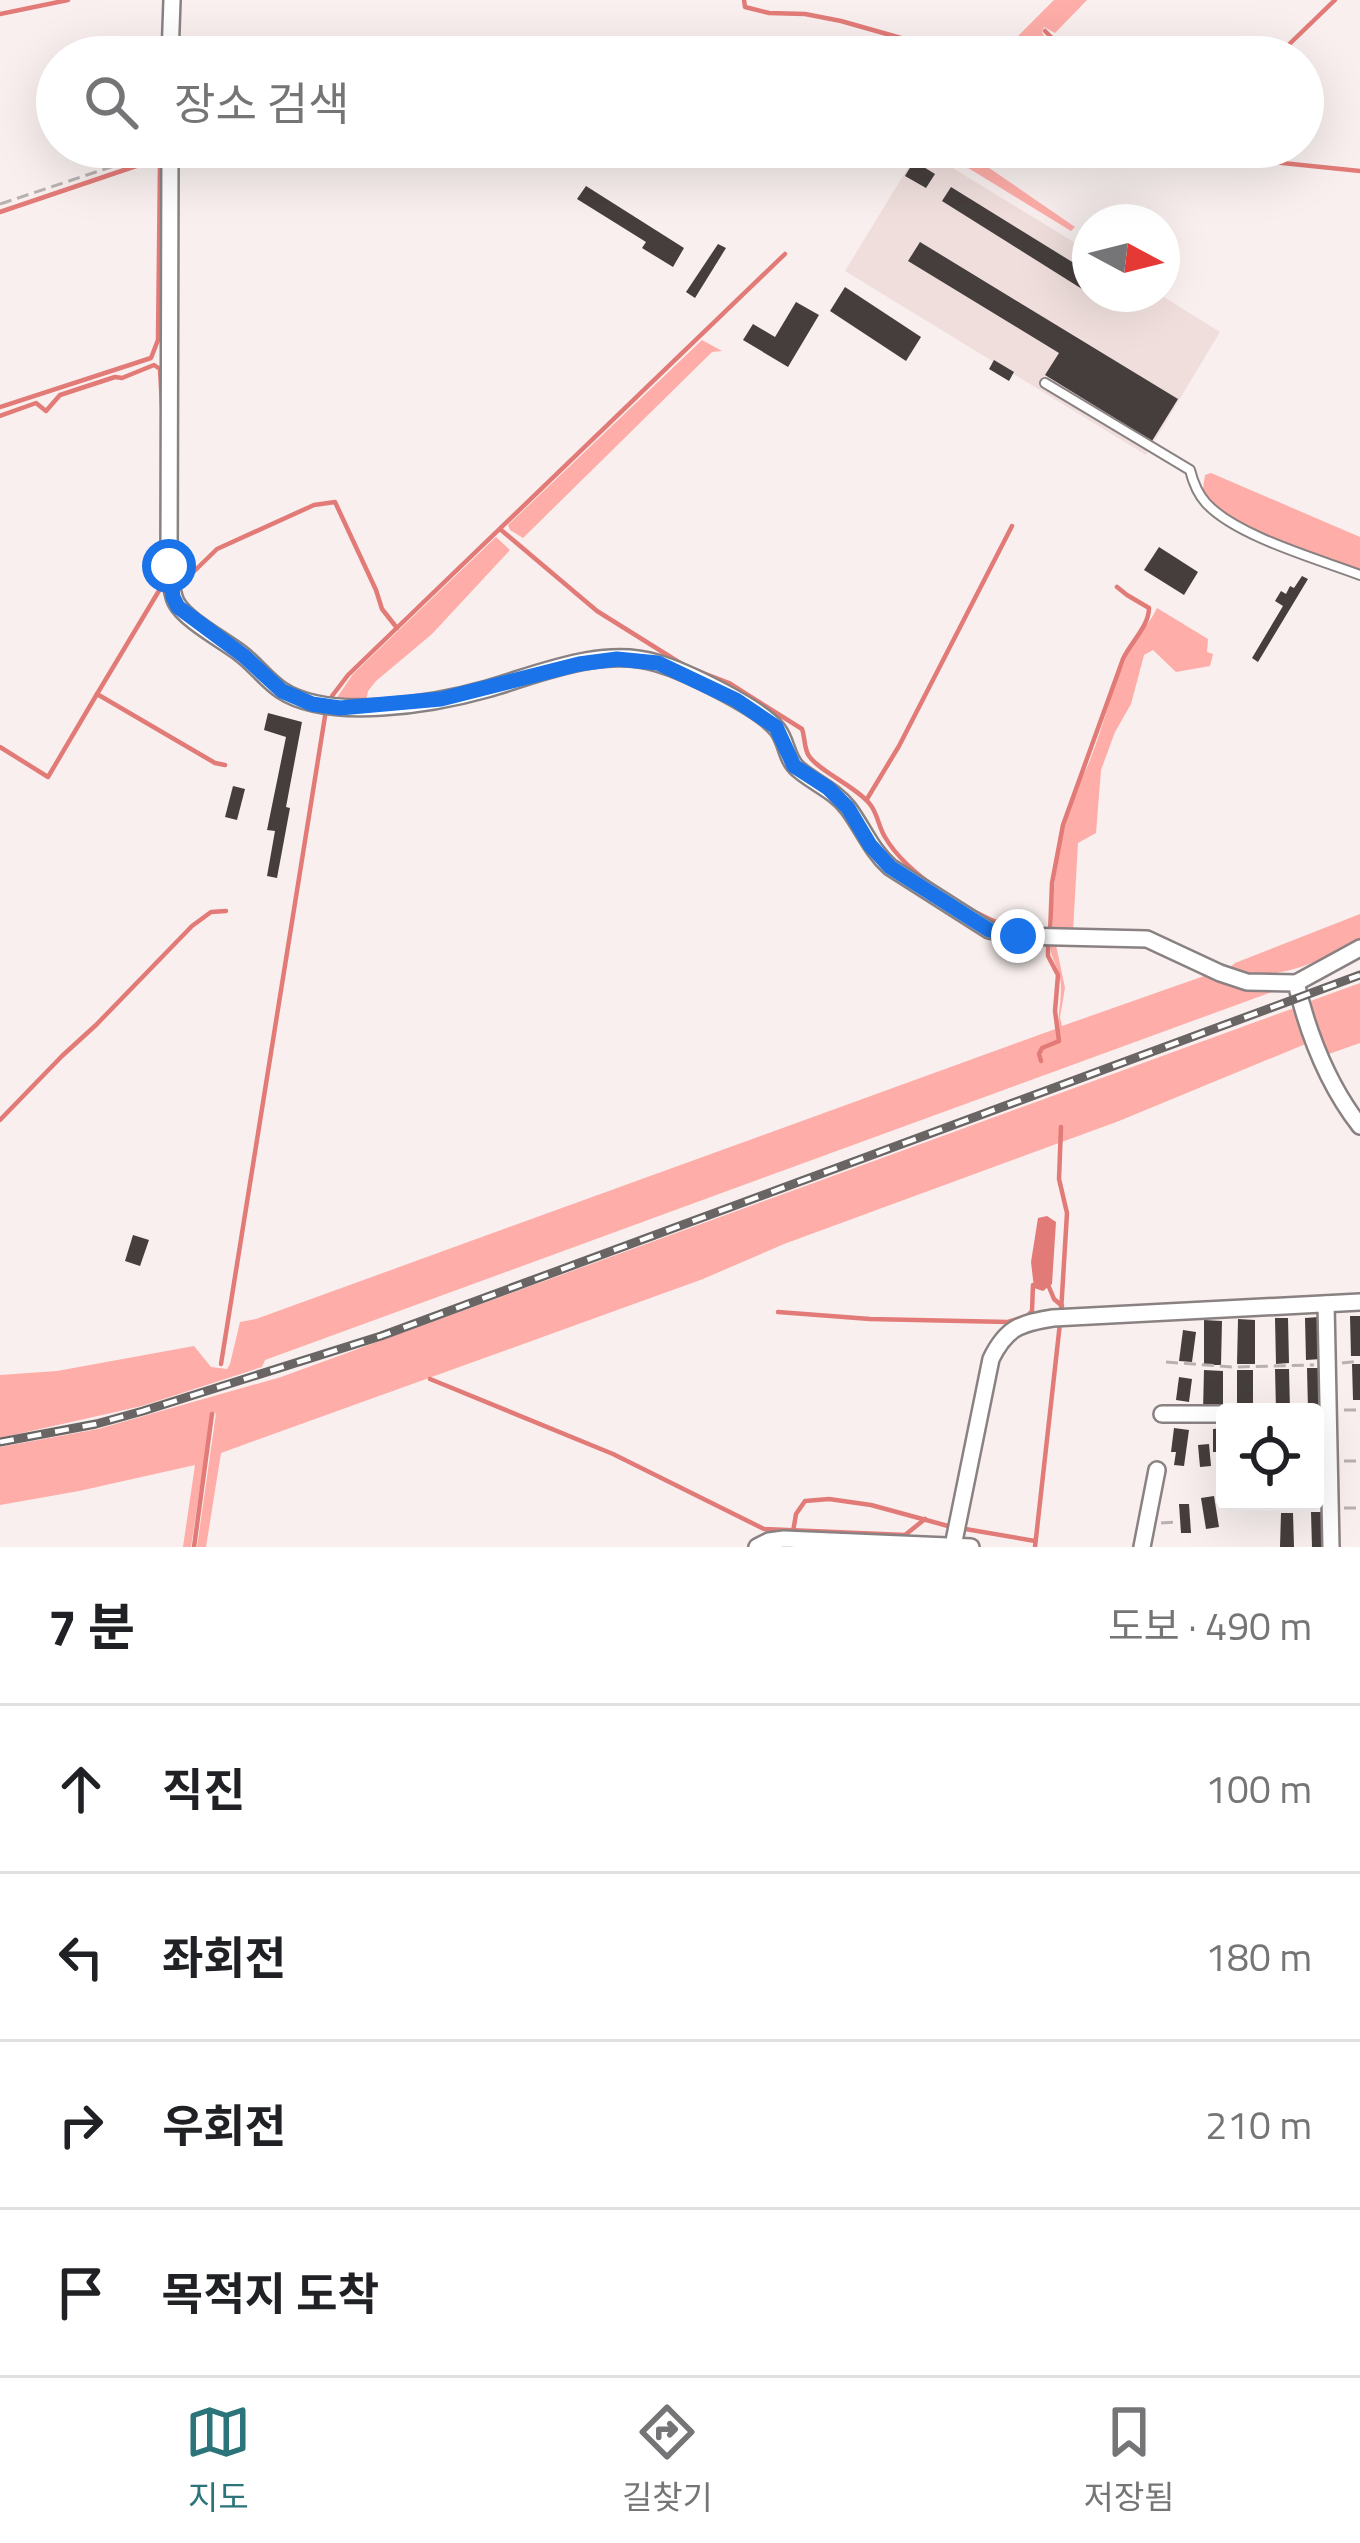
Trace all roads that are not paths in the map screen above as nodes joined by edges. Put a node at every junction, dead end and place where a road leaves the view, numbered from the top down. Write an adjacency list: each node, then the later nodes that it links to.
1 (172, 0): 2 (street)
2 (171, 36)
3 (170, 168): 7 (street)
4 (1045, 383): 5 (lane)
5 (1360, 575)
6 (1360, 948): 7 (street)
7 (1296, 983): 8 (street)
8 (1360, 1126)
9 (1360, 1302): 10 (street)
10 (1326, 1304): 11 (street); 16 (street)
11 (1323, 1403)
12 (1162, 1414): 13 (street)
13 (1216, 1414)
14 (1324, 1443): 20 (street)
15 (1156, 1470): 19 (street)
16 (953, 1546): 17 (street); 18 (street)
17 (757, 1547)
18 (970, 1547)
19 (1142, 1547)
20 (1331, 1547)

